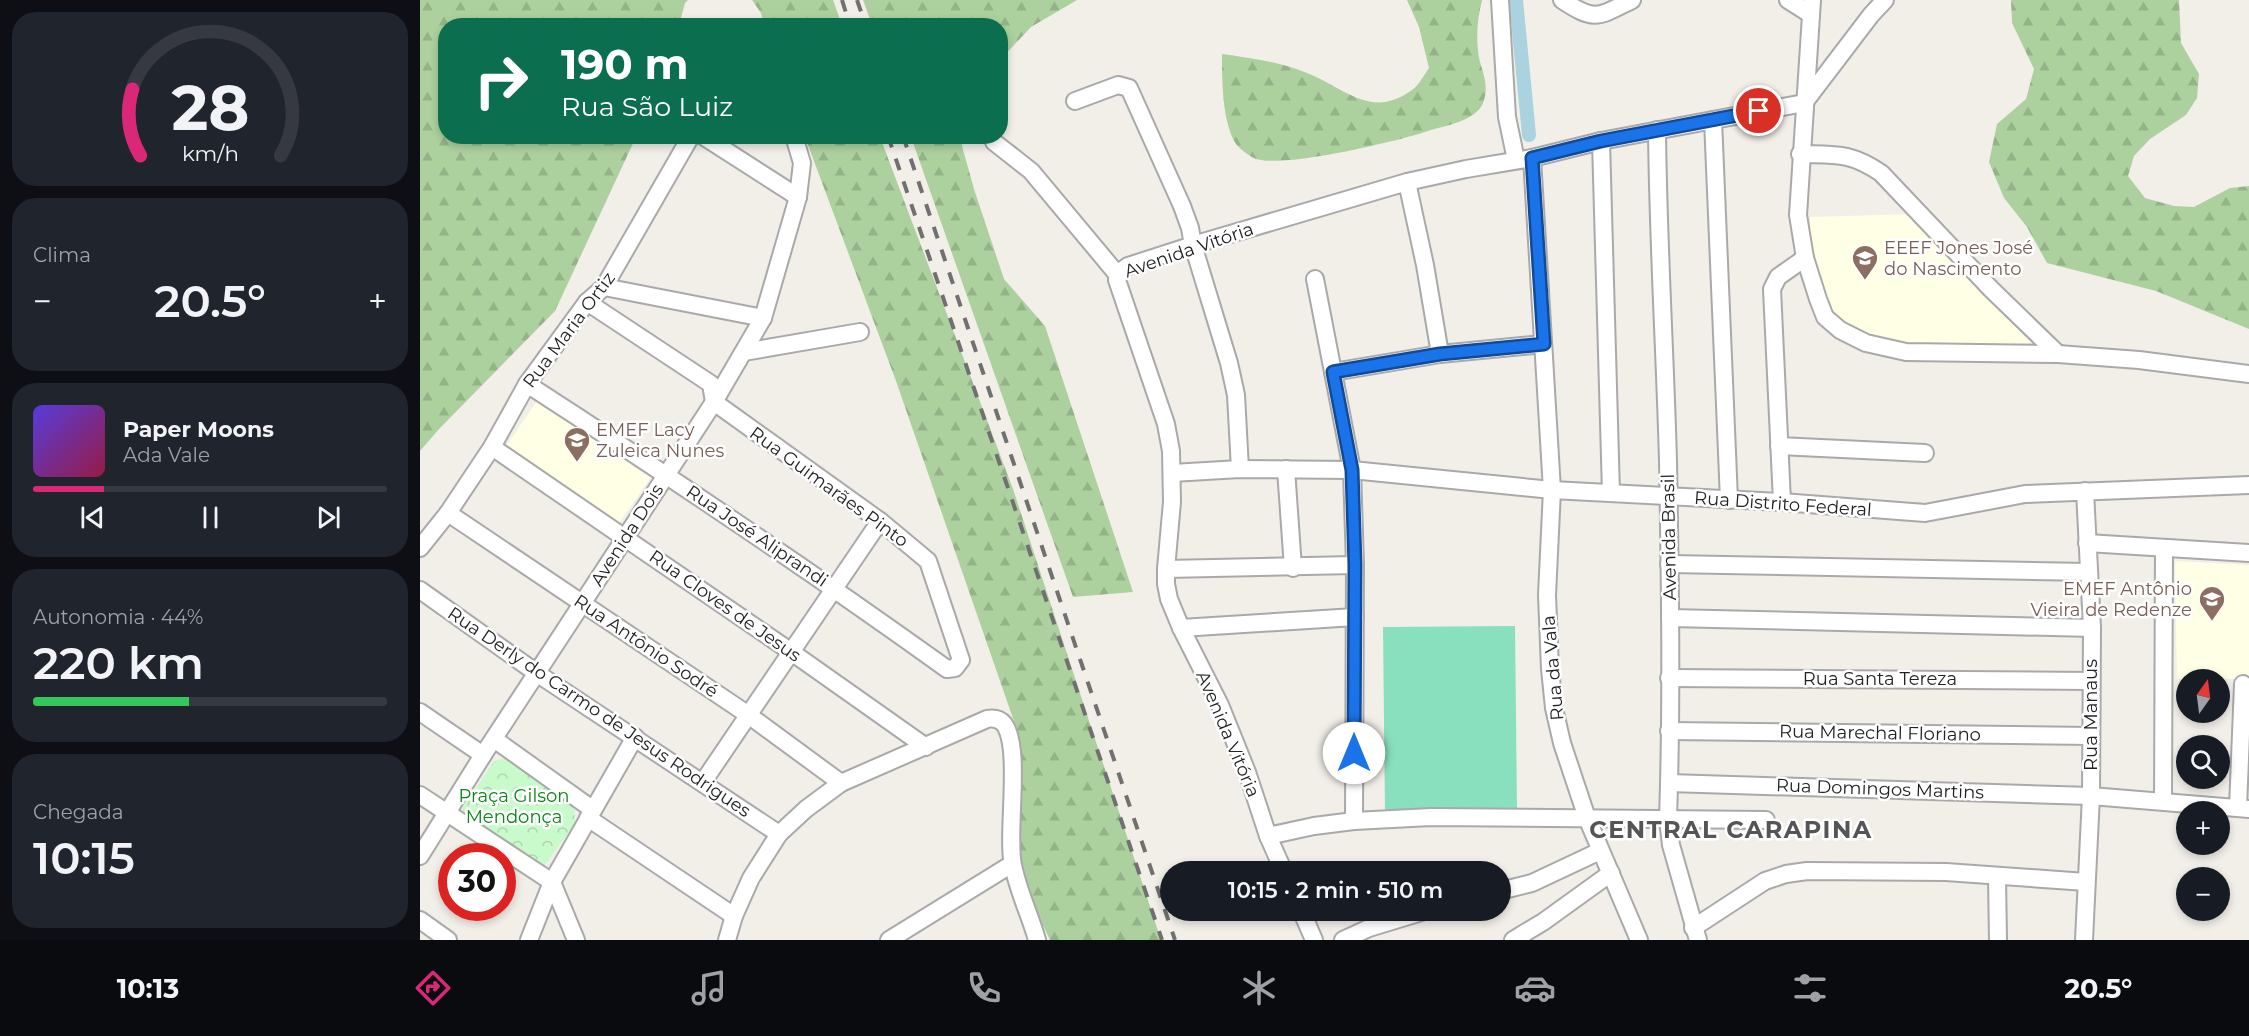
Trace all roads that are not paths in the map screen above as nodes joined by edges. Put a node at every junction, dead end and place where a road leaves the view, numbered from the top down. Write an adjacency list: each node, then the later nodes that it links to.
1 (1500, 0): 17 (street, Rua da Vala)
2 (1562, 0): 3 (street)
3 (1632, 0)
4 (1788, 0): 6 (street)
5 (1885, 0): 8 (street)
6 (1811, 7): 8 (street)
7 (1075, 101): 20 (street)
8 (1804, 103): 9 (street, Avenida Vitória); 16 (street)
9 (1713, 120): 10 (street, Avenida Vitória); 49 (street)
10 (1657, 130): 11 (street, Avenida Vitória); 48 (street, Avenida Brasil)
11 (1601, 141): 17 (street, Avenida Vitória); 47 (street)
12 (686, 144): 24 (street, Rua Maria Ortiz)
13 (715, 144): 19 (street)
14 (796, 144): 19 (street, Avenida Dois)
15 (997, 144): 22 (street)
16 (1800, 154): 21 (street); 31 (street)
17 (1524, 159): 18 (street, Avenida Vitória); 28 (street, Rua da Vala)
18 (1407, 182): 20 (street, Avenida Vitória); 30 (street)
19 (798, 197): 26 (street, Avenida Dois)
20 (1193, 245): 22 (street, Avenida Vitória); 39 (street)
21 (1805, 258): 31 (street); 36 (street)
22 (1117, 274): 42 (street, Avenida Vitória)
23 (1315, 279): 32 (street)
24 (604, 288): 25 (street, Rua Maria Ortiz); 26 (street)
25 (587, 302): 34 (street, Rua Maria Ortiz); 35 (street, Rua Guimarães Pinto)
26 (763, 318): 29 (street, Avenida Dois)
27 (860, 332): 29 (street)
28 (1544, 344): 30 (street); 45 (street, Rua da Vala)
29 (744, 352): 35 (street, Avenida Dois)
30 (1440, 354): 32 (street)
31 (2058, 354): 33 (street)
32 (1333, 372): 41 (street)
33 (2249, 374)
34 (527, 384): 37 (street, Rua Maria Ortiz); 43 (street, Rua José Aliprandi)
35 (714, 402): 43 (street, Avenida Dois); 52 (street, Rua Guimarães Pinto)
36 (1779, 446): 38 (street); 50 (street)
37 (492, 447): 51 (street, Rua Maria Ortiz); 53 (street, Rua Cloves de Jesus)
38 (1925, 453)
39 (1240, 469): 40 (street, Rua Distrito Federal); 42 (street, Rua Distrito Federal)
40 (1286, 469): 41 (street, Rua Distrito Federal); 60 (street)
41 (1352, 470): 45 (street, Rua Distrito Federal); 59 (street)
42 (1172, 473): 61 (street, Avenida Vitória)
43 (666, 474): 53 (street, Avenida Dois); 63 (street, Rua José Aliprandi)
44 (2249, 485): 46 (street, Rua Distrito Federal)
45 (1552, 490): 47 (street, Rua Distrito Federal); 93 (street, Rua da Vala)
46 (2085, 491): 50 (street, Rua Distrito Federal); 54 (street, Rua Manaus)
47 (1611, 493): 48 (street, Rua Distrito Federal)
48 (1668, 497): 49 (street, Rua Distrito Federal); 58 (street, Avenida Brasil)
49 (1729, 500): 50 (street, Rua Distrito Federal)
50 (1782, 502)
51 (448, 513): 55 (street, Rua Maria Ortiz); 65 (street, Rua Antônio Sodré)
52 (880, 521): 63 (street); 71 (street, Rua Guimarães Pinto)
53 (626, 537): 65 (street, Avenida Dois); 70 (street, Rua Cloves de Jesus)
54 (2087, 543): 56 (street); 62 (street, Rua Manaus)
55 (420, 548)
56 (2164, 549): 57 (street); 89 (street)
57 (2249, 553)
58 (1669, 564): 62 (street); 67 (street, Avenida Brasil)
59 (1355, 565): 60 (street); 66 (street)
60 (1293, 568): 61 (street)
61 (1166, 569): 68 (street, Avenida Vitória)
62 (2089, 572): 69 (street, Rua Manaus)
63 (833, 587): 70 (street); 71 (street, Rua José Aliprandi)
64 (420, 590): 72 (street, Rua Derly do Carmo de Jesus Rodrigues)
65 (582, 604): 72 (street, Avenida Dois); 77 (street, Rua Antônio Sodré)
66 (1355, 617): 68 (street); 96 (street)
67 (1670, 618): 69 (street); 73 (street, Avenida Brasil)
68 (1181, 628): 98 (street, Avenida Vitória)
69 (2091, 628): 74 (street, Rua Manaus)
70 (790, 651): 77 (street); 82 (street, Rua Cloves de Jesus)
71 (955, 668)
72 (538, 674): 80 (street, Rua Derly do Carmo de Jesus Rodrigues); 81 (street, Avenida Dois)
73 (1669, 678): 74 (street, Rua Santa Tereza); 78 (street, Avenida Brasil)
74 (2091, 681): 79 (street, Rua Manaus)
75 (2243, 684): 90 (street)
76 (420, 712): 83 (street)
77 (747, 714): 84 (street); 85 (street, Rua Antônio Sodré)
78 (1669, 731): 79 (street, Rua Marechal Floriano); 86 (street, Avenida Brasil)
79 (2091, 736): 88 (street, Rua Manaus)
80 (635, 737): 84 (street, Rua Derly do Carmo de Jesus Rodrigues); 92 (street)
81 (494, 739): 83 (street, Avenida Dois); 92 (street)
82 (926, 747): 85 (street); 102 (street)
83 (483, 755): 91 (street, Avenida Dois)
84 (703, 782): 97 (street, Rua Derly do Carmo de Jesus Rodrigues)
85 (841, 783): 97 (street)
86 (1669, 783): 88 (street, Rua Domingos Martins); 94 (street, Avenida Brasil)
87 (420, 795): 91 (street)
88 (2091, 796): 89 (street, Rua Domingos Martins); 106 (street, Rua Manaus)
89 (2163, 801): 90 (street, Rua Domingos Martins)
90 (2244, 809)
91 (447, 813): 100 (street, Avenida Dois); 105 (street)
92 (590, 813): 105 (street); 108 (street)
93 (1587, 818): 94 (street); 96 (street); 99 (street, Rua da Vala)
94 (1668, 819): 95 (street); 112 (street, Avenida Brasil)
95 (1766, 820)
96 (1354, 821): 98 (street)
97 (778, 834): 108 (street)
98 (1268, 836): 101 (street, Avenida Vitória)
99 (1600, 851): 103 (street, Rua da Vala); 107 (street)
100 (420, 856)
101 (1279, 861)
102 (1012, 864): 117 (street); 118 (street)
103 (1611, 873): 121 (street); 122 (street, Rua da Vala)
104 (1997, 877): 106 (street); 112 (street); 123 (street)
105 (552, 882): 114 (street); 115 (street)
106 (2086, 882): 124 (street, Rua Manaus)
107 (1511, 888)
108 (734, 916): 116 (street)
109 (420, 920): 113 (street)
110 (1306, 921): 119 (street)
111 (1392, 921): 120 (street)
112 (1694, 936)
113 (448, 940)
114 (529, 940)
115 (576, 940)
116 (727, 940)
117 (890, 940)
118 (1038, 940)
119 (1314, 940)
120 (1343, 940)
121 (1513, 940)
122 (1639, 940)
123 (1998, 940)
124 (2084, 940)

